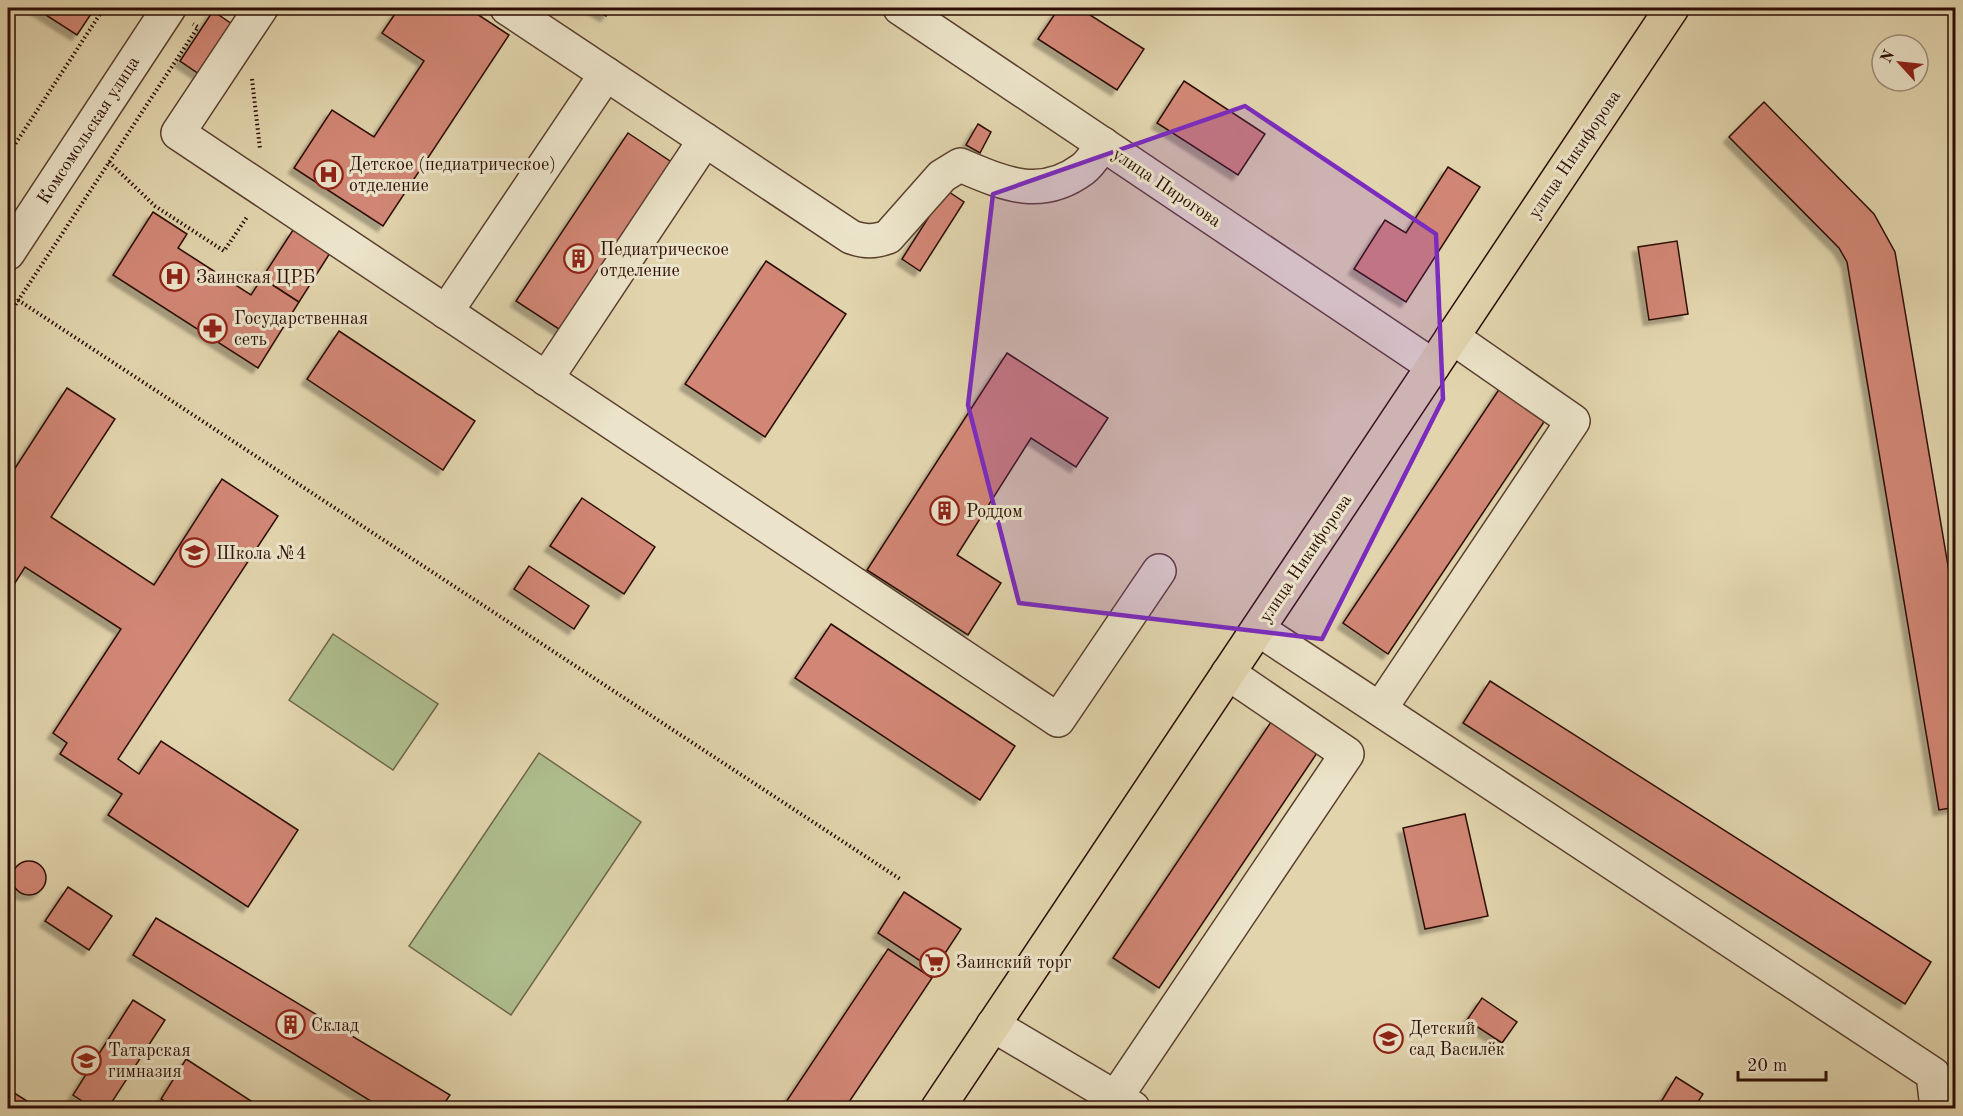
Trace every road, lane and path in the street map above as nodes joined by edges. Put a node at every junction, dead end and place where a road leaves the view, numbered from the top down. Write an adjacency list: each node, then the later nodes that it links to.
1 (104, 8): 11 (path)
2 (170, 8): 12 (street, Комсомольская улица)
3 (261, 8): 14 (street)
4 (507, 8): 8 (street)
5 (900, 8): 10 (street, улица Пирогова)
6 (1672, 8): 16 (main road, улица Никифорова)
7 (198, 27): 13 (path)
8 (606, 74): 9 (street); 14 (street)
9 (705, 140): 10 (street); 18 (street)
10 (1103, 144): 17 (street, улица Пирогова)
11 (8, 155)
12 (8, 253)
13 (18, 300): 15 (path); 23 (path)
14 (446, 312): 18 (street)
15 (8, 316)
16 (1452, 338): 17 (main road, улица Никифорова); 22 (street)
17 (1433, 366): 20 (main road, улица Никифорова)
18 (546, 379): 19 (street)
19 (1159, 572)
20 (1258, 629): 21 (main road, улица Никифорова); 22 (street)
21 (1228, 673): 24 (main road, улица Никифорова); 25 (street)
22 (1380, 709): 27 (street)
23 (900, 879)
24 (993, 1025): 25 (street); 26 (main road, улица Никифорова)
25 (1125, 1103)
26 (938, 1108)
27 (1937, 1108)

